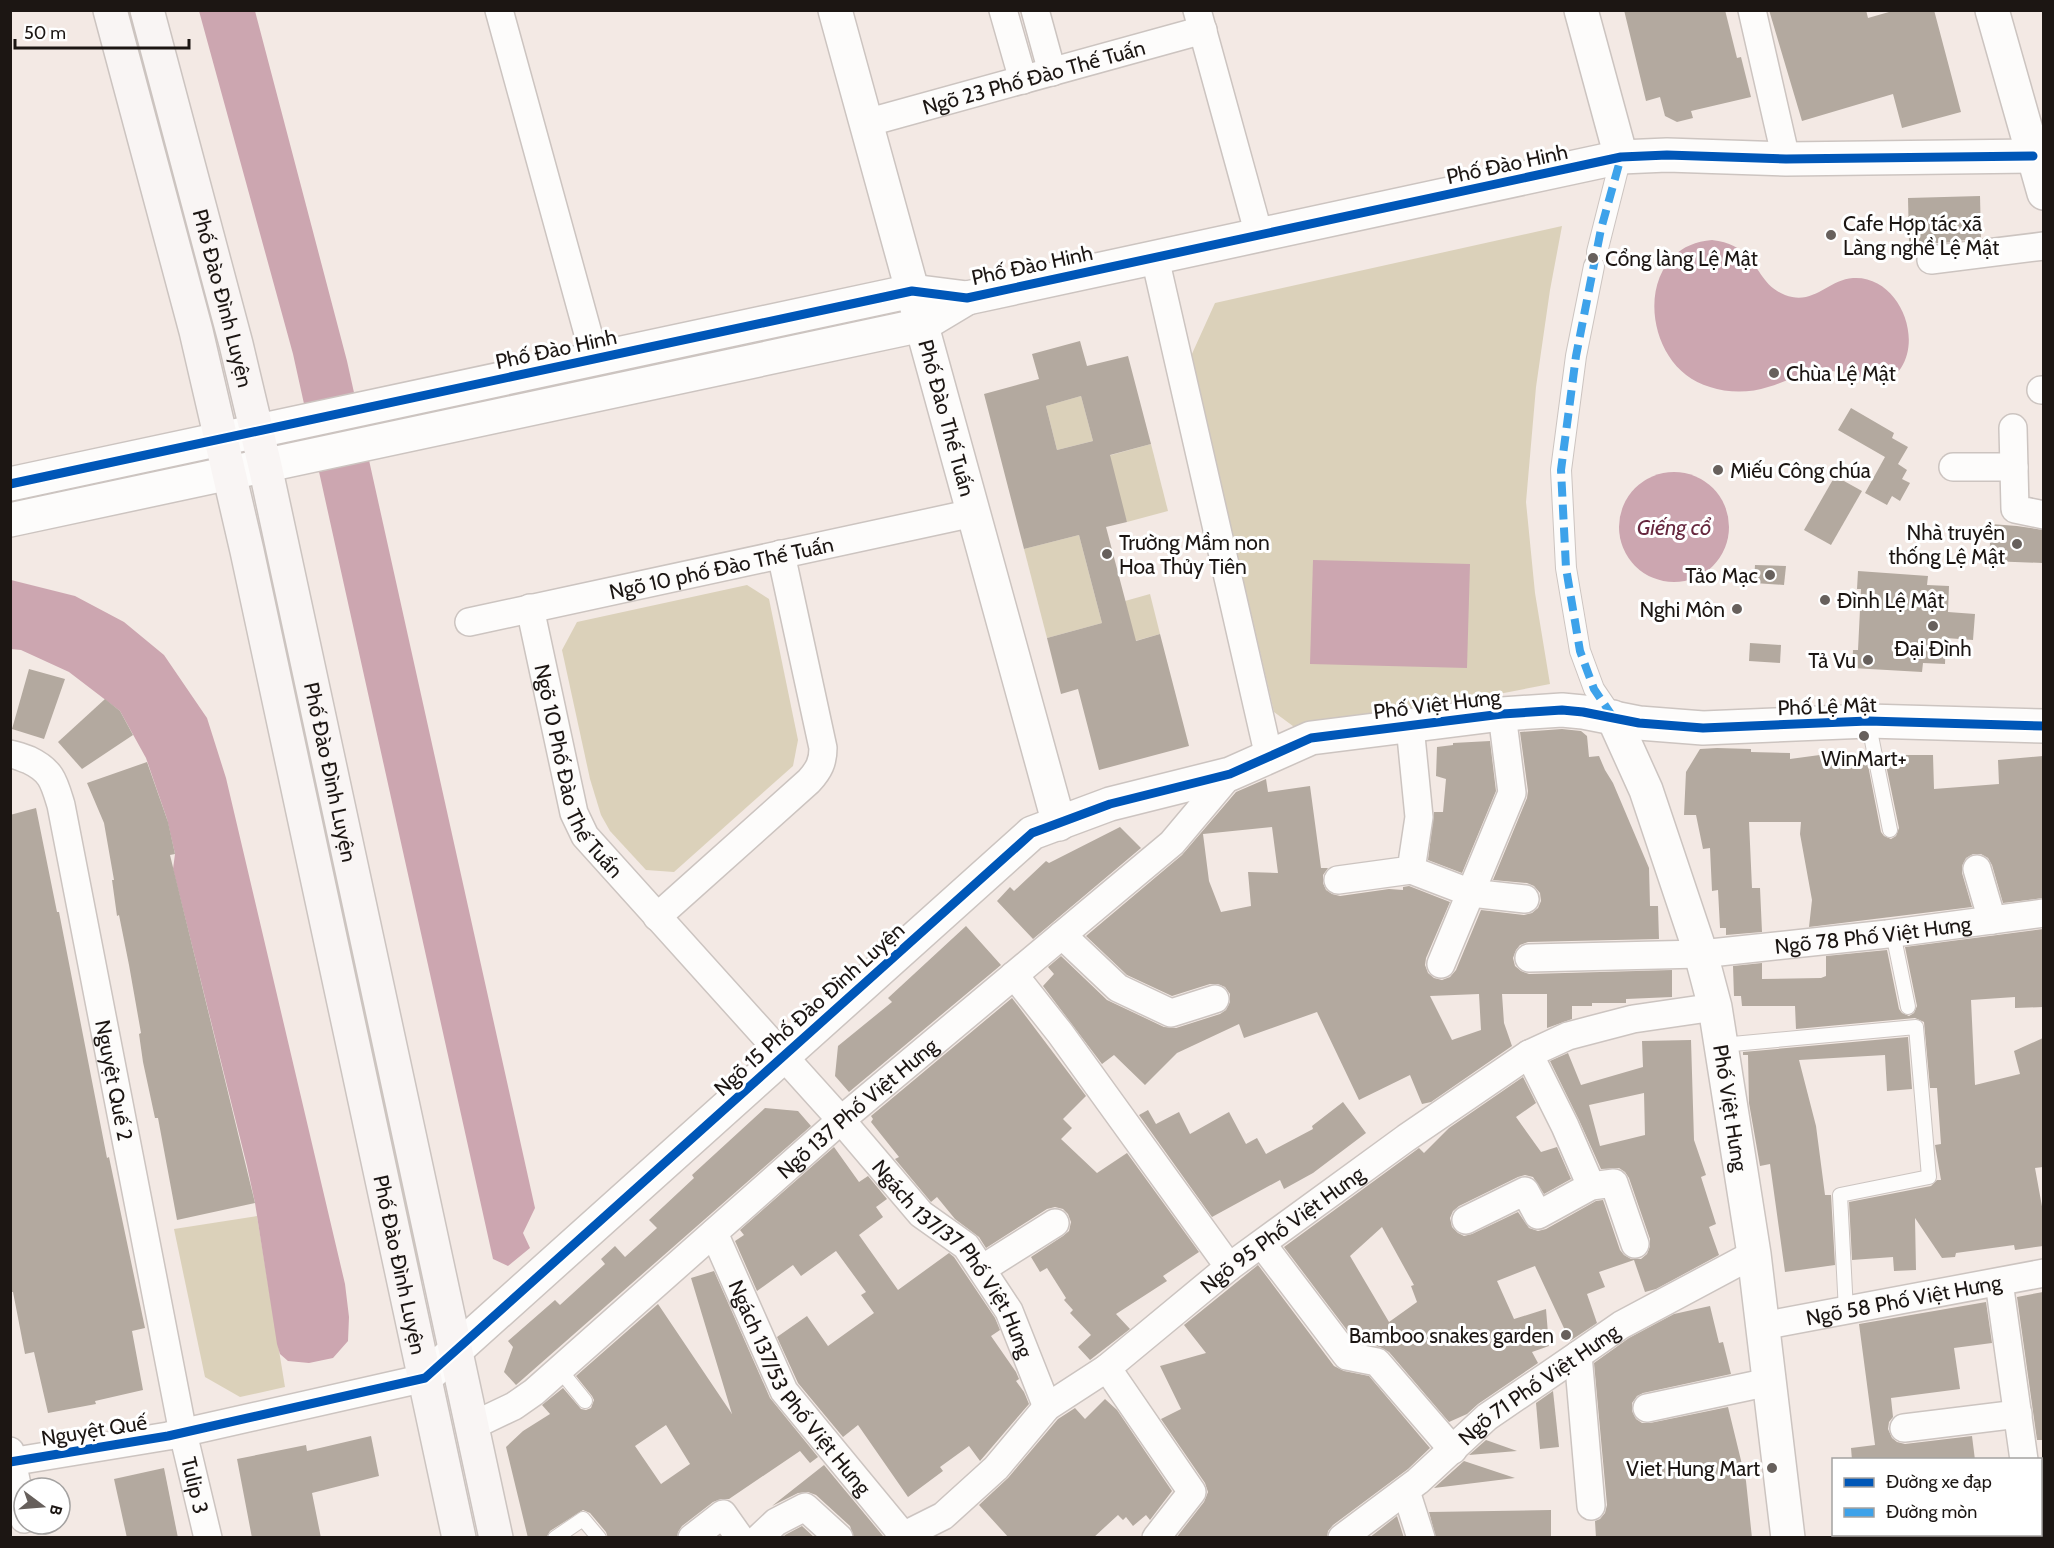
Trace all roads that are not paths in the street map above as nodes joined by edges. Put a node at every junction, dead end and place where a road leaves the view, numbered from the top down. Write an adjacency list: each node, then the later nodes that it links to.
1 (110, 10): 28 (main road, Phố Đào Đình Luyện)
2 (147, 10): 27 (main road, Phố Đào Đình Luyện)
3 (499, 10): 25 (street)
4 (835, 10): 13 (street, Phố Đào Thế Tuấn)
5 (1004, 10): 12 (street)
6 (1035, 10): 11 (street)
7 (1581, 10): 15 (street)
8 (1752, 10): 16 (street)
9 (1992, 10): 14 (street)
10 (1200, 20): 11 (street, Ngõ 23 Phố Đào Thế Tuấn); 18 (street)
11 (1052, 72): 12 (street, Ngõ 23 Phố Đào Thế Tuấn)
12 (1023, 80): 13 (street, Ngõ 23 Phố Đào Thế Tuấn)
13 (866, 123): 22 (street, Phố Đào Thế Tuấn)
14 (2033, 156): 16 (street, Phố Đào Hinh); 17 (street)
15 (1621, 157): 16 (street, Phố Đào Hinh); 18 (street, Phố Đào Hinh); 41 (street)
16 (1786, 159)
17 (2043, 193)
18 (1259, 235): 20 (street, Phố Đào Hinh)
19 (2043, 246): 21 (street)
20 (1155, 258): 23 (street, Phố Đào Hinh); 46 (street)
21 (1931, 260)
22 (912, 291): 23 (street, Phố Đào Hinh); 24 (street, Phố Đào Thế Tuấn); 25 (street, Phố Đào Hinh)
23 (967, 298): 24 (street, Phố Đào Hinh)
24 (922, 325): 29 (street, Phố Đào Hinh); 34 (street, Phố Đào Thế Tuấn)
25 (595, 359): 27 (street, Phố Đào Hinh)
26 (2013, 428): 31 (street)
27 (256, 431): 28 (street, Phố Đào Hinh); 29 (main road, Phố Đào Đình Luyện)
28 (220, 439): 32 (main road, Phố Đào Đình Luyện); 33 (street, Phố Đào Hinh)
29 (265, 466): 32 (street, Phố Đào Hinh); 86 (main road, Phố Đào Đình Luyện)
30 (1953, 467): 31 (street)
31 (2014, 467): 35 (street)
32 (229, 473): 36 (street, Phố Đào Hinh); 90 (main road, Phố Đào Đình Luyện)
33 (10, 484)
34 (974, 513): 37 (street, Ngõ 10 phố Đào Thế Tuấn); 49 (street, Phố Đào Thế Tuấn)
35 (2043, 515)
36 (10, 520)
37 (781, 555): 38 (street, Ngõ 10 phố Đào Thế Tuấn); 58 (street, Ngõ 10 Phố Đào Thế Tuấn)
38 (530, 608): 39 (street, Ngõ 10 phố Đào Thế Tuấn); 58 (street, Ngõ 10 Phố Đào Thế Tuấn)
39 (469, 621)
40 (1502, 714): 41 (street, Phố Việt Hưng); 43 (street, Phố Việt Hưng); 55 (street)
41 (1613, 717): 42 (street, Phố Lệ Mật); 62 (street, Phố Việt Hưng)
42 (1868, 722): 44 (street, Phố Lệ Mật); 51 (lane)
43 (1410, 726): 46 (street, Phố Việt Hưng); 53 (street)
44 (2043, 726)
45 (10, 754): 98 (street, Nguyệt Quế 2)
46 (1269, 757): 47 (street, Ngõ 15 Phố Đào Đình Luyện)
47 (1230, 774): 48 (street, Ngõ 15 Phố Đào Đình Luyện); 50 (street, Ngõ 137 Phố Việt Hưng)
48 (1162, 791): 49 (street, Ngõ 15 Phố Đào Đình Luyện); 50 (street)
49 (1059, 824): 71 (street, Ngõ 15 Phố Đào Đình Luyện)
50 (1188, 824): 61 (street, Ngõ 137 Phố Việt Hưng)
51 (1890, 830)
52 (1977, 868): 59 (street)
53 (1411, 870): 54 (street); 55 (street)
54 (1338, 880)
55 (1471, 893): 56 (street); 64 (street)
56 (1525, 899)
57 (2043, 913): 59 (street, Ngõ 78 Phố Việt Hưng)
58 (657, 917): 71 (street, Ngõ 10 Phố Đào Thế Tuấn)
59 (1992, 920): 60 (street, Ngõ 78 Phố Việt Hưng)
60 (1893, 933): 62 (street, Ngõ 78 Phố Việt Hưng); 67 (lane)
61 (1062, 935): 65 (street, Ngõ 137 Phố Việt Hưng); 66 (street)
62 (1701, 954): 63 (street, Ngõ 78 Phố Việt Hưng); 68 (street, Phố Việt Hưng)
63 (1529, 958)
64 (1441, 964)
65 (1014, 975): 72 (street, Ngõ 137 Phố Việt Hưng); 80 (street)
66 (1215, 999)
67 (1908, 1006)
68 (1715, 1007): 69 (street, Phố Việt Hưng); 70 (street, Ngõ 95 Phố Việt Hưng)
69 (1722, 1045): 79 (street, Phố Việt Hưng); 84 (lane)
70 (1529, 1054): 73 (street); 77 (street, Ngõ 95 Phố Việt Hưng)
71 (784, 1057): 72 (street, Ngõ 10 Phố Đào Thế Tuấn); 86 (street, Ngõ 15 Phố Đào Đình Luyện)
72 (841, 1120): 76 (street, Ngõ 137 Phố Việt Hưng); 81 (street, Ngách 137/37 Phố Việt Hưng)
73 (1591, 1186): 74 (street); 78 (street)
74 (1466, 1220)
75 (1054, 1222): 81 (street)
76 (714, 1233): 89 (street, Ngõ 137 Phố Việt Hưng); 105 (street, Ngách 137/53 Phố Việt Hưng)
77 (1262, 1244): 80 (street, Ngõ 95 Phố Việt Hưng); 99 (street)
78 (1635, 1244)
79 (1754, 1254): 85 (street, Phố Việt Hưng); 87 (street, Ngõ 71 Phố Việt Hưng)
80 (1229, 1266): 88 (street, Ngõ 95 Phố Việt Hưng)
81 (982, 1269): 93 (street, Ngách 137/37 Phố Việt Hưng)
82 (2043, 1273): 83 (street, Ngõ 58 Phố Việt Hưng)
83 (2000, 1282): 84 (street, Ngõ 58 Phố Việt Hưng); 95 (street)
84 (1846, 1311): 85 (street, Ngõ 58 Phố Việt Hưng)
85 (1762, 1326): 91 (street, Phố Việt Hưng)
86 (456, 1351): 90 (street, Ngõ 15 Phố Đào Đình Luyện); 96 (main road, Phố Đào Đình Luyện)
87 (1578, 1354): 99 (street, Ngõ 71 Phố Việt Hưng); 104 (street)
88 (1107, 1368): 93 (street, Ngõ 95 Phố Việt Hưng); 115 (street)
89 (560, 1370): 92 (lane); 96 (street, Ngõ 137 Phố Việt Hưng)
90 (425, 1378): 98 (street, Nguyệt Quế); 107 (main road, Phố Đào Đình Luyện)
91 (1769, 1383): 94 (street); 118 (street, Phố Việt Hưng)
92 (585, 1401)
93 (1047, 1407): 105 (street, Ngõ 95 Phố Việt Hưng)
94 (1647, 1408)
95 (2018, 1414): 97 (street); 101 (street)
96 (472, 1426): 108 (main road, Phố Đào Đình Luyện)
97 (1904, 1428)
98 (183, 1433): 100 (street, Nguyệt Quế); 106 (street, Tulip 3)
99 (1452, 1449): 103 (street, Ngõ 71 Phố Việt Hưng)
100 (11, 1458): 102 (street)
101 (2024, 1458)
102 (15, 1476)
103 (1406, 1491): 116 (street, Ngõ 71 Phố Việt Hưng); 117 (street)
104 (1592, 1506)
105 (900, 1536)
106 (208, 1538)
107 (459, 1538)
108 (496, 1538)
109 (555, 1538): 110 (lane)
110 (599, 1538)
111 (692, 1538): 112 (street)
112 (740, 1538)
113 (759, 1538): 114 (street)
114 (839, 1538)
115 (1156, 1538)
116 (1342, 1538)
117 (1421, 1538)
118 (1788, 1538)

